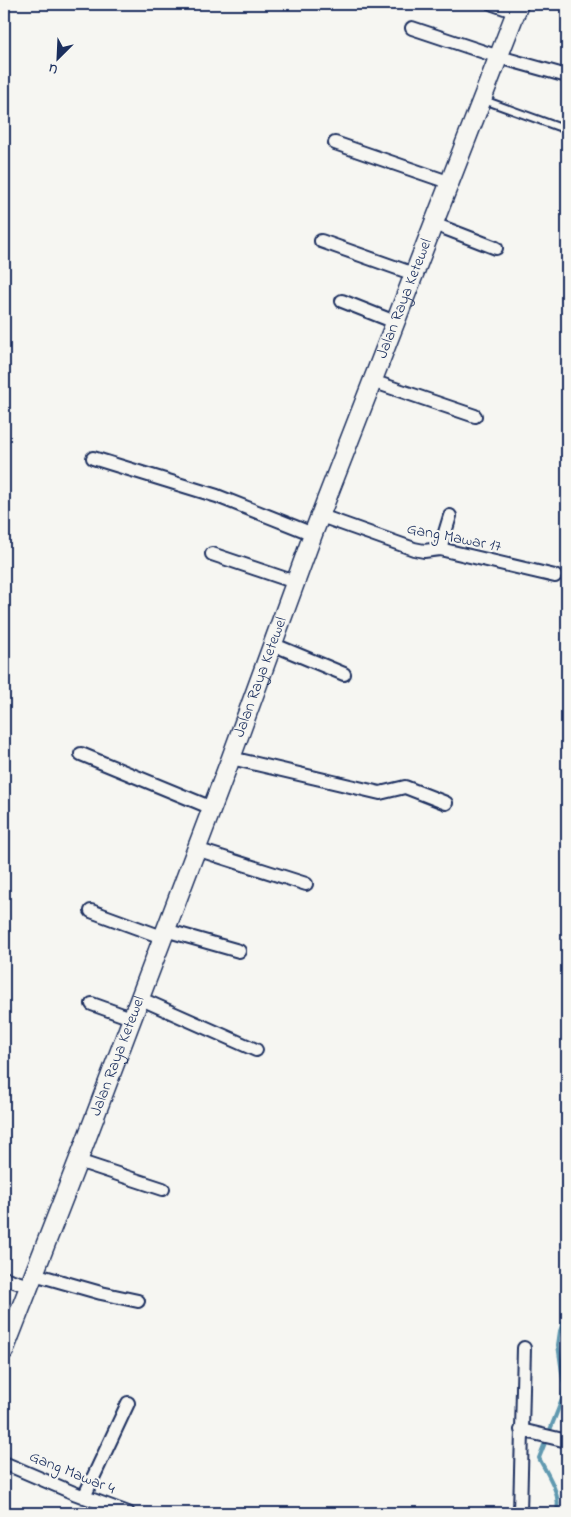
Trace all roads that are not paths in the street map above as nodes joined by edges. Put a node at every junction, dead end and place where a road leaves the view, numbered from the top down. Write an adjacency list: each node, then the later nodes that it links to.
1 (493, 4): 2 (street)
2 (518, 8): 4 (main road, Jalan Raya Ketewel)
3 (412, 28): 4 (street)
4 (499, 57): 5 (street); 6 (main road, Jalan Raya Ketewel)
5 (567, 76)
6 (483, 100): 7 (lane); 9 (main road, Jalan Raya Ketewel)
7 (567, 130)
8 (335, 143): 9 (street)
9 (450, 183): 10 (main road, Jalan Raya Ketewel)
10 (434, 224): 12 (street); 13 (main road, Jalan Raya Ketewel)
11 (320, 241): 13 (street)
12 (496, 248)
13 (414, 274): 15 (main road, Jalan Raya Ketewel)
14 (342, 302): 15 (street)
15 (395, 322): 16 (main road, Jalan Raya Ketewel)
16 (372, 381): 17 (street); 19 (main road, Jalan Raya Ketewel)
17 (474, 416)
18 (93, 458): 21 (street)
19 (321, 516): 21 (main road, Jalan Raya Ketewel); 22 (street, Gang Mawar 17)
20 (450, 516): 22 (street)
21 (313, 534): 25 (main road, Jalan Raya Ketewel)
22 (440, 549): 24 (street, Gang Mawar 17)
23 (212, 554): 25 (street)
24 (555, 576)
25 (295, 582): 26 (main road, Jalan Raya Ketewel)
26 (272, 644): 27 (street); 29 (main road, Jalan Raya Ketewel)
27 (344, 674)
28 (81, 754): 31 (street)
29 (231, 758): 30 (street); 31 (main road, Jalan Raya Ketewel)
30 (446, 803)
31 (212, 808): 32 (main road, Jalan Raya Ketewel)
32 (196, 849): 33 (street); 35 (main road, Jalan Raya Ketewel)
33 (306, 884)
34 (91, 911): 35 (street)
35 (163, 934): 36 (street); 37 (main road, Jalan Raya Ketewel)
36 (240, 951)
37 (139, 998): 39 (main road, Jalan Raya Ketewel); 40 (street)
38 (92, 1004): 39 (street)
39 (131, 1018): 41 (main road, Jalan Raya Ketewel)
40 (256, 1050)
41 (78, 1161): 42 (street); 44 (main road, Jalan Raya Ketewel)
42 (163, 1189)
43 (4, 1278): 44 (street)
44 (32, 1280): 45 (street); 47 (main road, Jalan Raya Ketewel)
45 (138, 1302)
46 (524, 1348): 49 (street)
47 (4, 1351)
48 (128, 1404): 52 (street)
49 (521, 1430): 50 (street); 54 (street)
50 (561, 1439)
51 (4, 1463): 52 (street, Gang Mawar 4)
52 (84, 1497): 53 (street, Gang Mawar 4)
53 (128, 1513)
54 (520, 1513)

